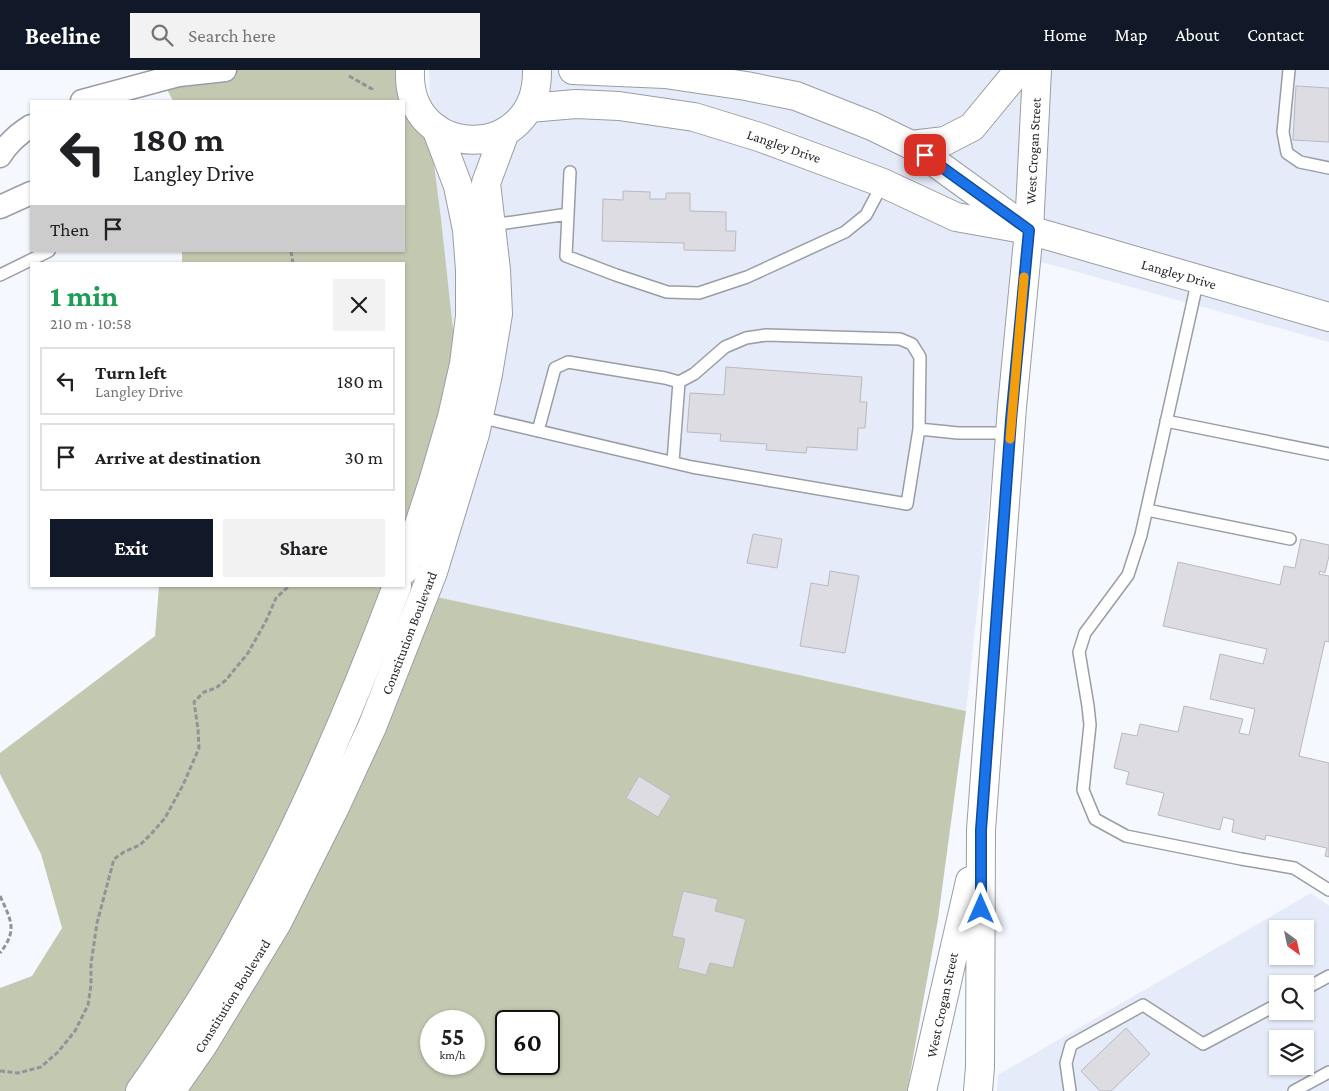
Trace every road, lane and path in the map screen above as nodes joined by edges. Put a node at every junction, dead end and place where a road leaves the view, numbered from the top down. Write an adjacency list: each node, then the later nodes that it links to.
1 (225, 70): 10 (street)
2 (410, 70): 15 (street, Constitution Boulevard)
3 (537, 70): 14 (street)
4 (573, 70): 8 (street, Langley Drive)
5 (1019, 70): 18 (street)
6 (1037, 70): 27 (street, West Crogan Street)
7 (1289, 70): 20 (lane)
8 (659, 72): 18 (street, Langley Drive)
9 (348, 76): 11 (path)
10 (143, 84): 12 (street); 13 (lane)
11 (372, 90)
12 (86, 100)
13 (111, 100)
14 (529, 108): 17 (street); 22 (street, Langley Drive)
15 (421, 118): 17 (street); 42 (street, Constitution Boulevard)
16 (30, 127): 19 (street)
17 (505, 132): 26 (street, Constitution Boulevard)
18 (911, 145): 27 (street, Langley Drive)
19 (0, 156)
20 (1329, 168)
21 (570, 172): 25 (lane)
22 (883, 183): 25 (lane); 27 (street, Langley Drive)
23 (30, 193): 24 (street)
24 (0, 207)
25 (568, 214): 26 (lane)
26 (491, 223): 33 (street, Constitution Boulevard)
27 (1029, 230): 30 (street, Langley Drive); 37 (street, West Crogan Street)
28 (47, 252): 29 (lane)
29 (0, 275)
30 (1198, 279): 31 (street, Langley Drive); 34 (lane)
31 (1329, 318)
32 (678, 382): 35 (lane); 36 (lane); 39 (lane)
33 (479, 417): 36 (lane); 55 (street, Constitution Boulevard)
34 (1166, 421): 38 (lane); 40 (lane)
35 (919, 429): 37 (lane); 39 (lane)
36 (538, 431): 39 (lane)
37 (1010, 433): 45 (street, West Crogan Street)
38 (1329, 454)
39 (673, 462)
40 (1147, 510): 41 (lane); 46 (lane)
41 (1290, 539)
42 (405, 567)
43 (289, 587): 52 (path)
44 (398, 587): 54 (street, Constitution Boulevard)
45 (981, 830): 56 (street, West Crogan Street); 57 (street, West Crogan Street)
46 (1329, 890)
47 (0, 896): 48 (path)
48 (0, 952)
49 (1329, 976): 50 (lane)
50 (1314, 984)
51 (1269, 1009): 58 (lane)
52 (0, 1071)
53 (1329, 1072): 59 (lane)
54 (140, 1091)
55 (171, 1091)
56 (922, 1091)
57 (978, 1091)
58 (1070, 1091)
59 (1294, 1091)

